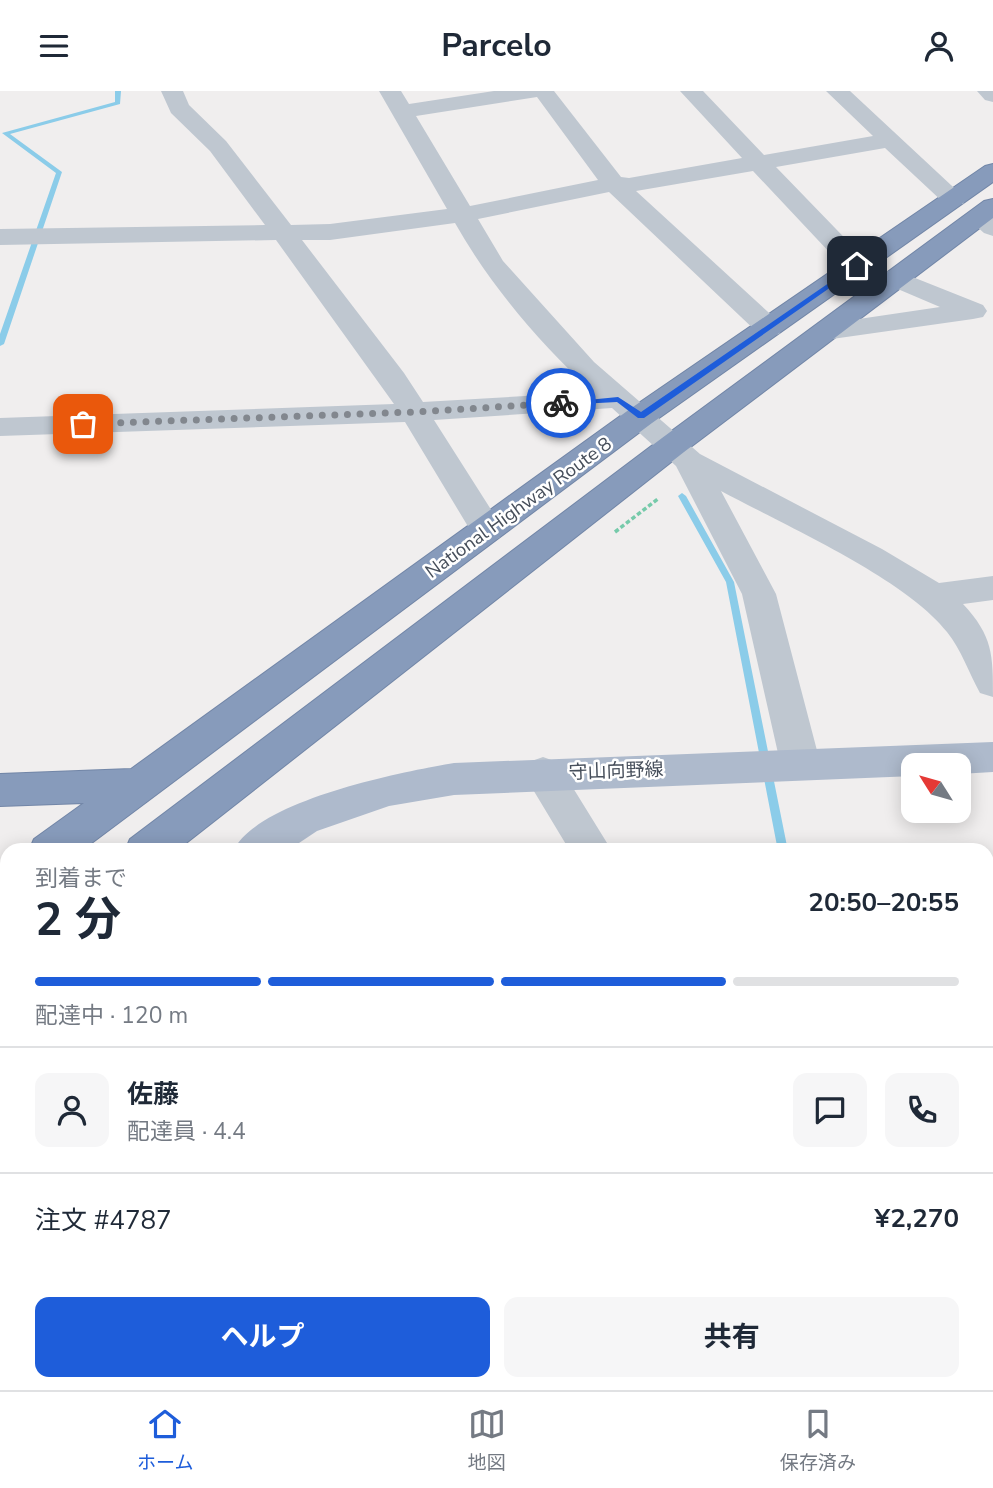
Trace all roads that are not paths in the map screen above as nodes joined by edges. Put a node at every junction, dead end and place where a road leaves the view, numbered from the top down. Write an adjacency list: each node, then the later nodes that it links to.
1 (172, 91): 17 (street)
2 (390, 91): 9 (street)
3 (536, 91): 9 (street)
4 (543, 91): 14 (street)
5 (691, 91): 11 (street)
6 (836, 91): 10 (street)
7 (988, 91): 8 (street)
8 (993, 95)
9 (402, 112): 16 (street)
10 (891, 140): 11 (street); 15 (street)
11 (759, 162): 14 (street); 19 (street)
12 (993, 162): 15 (highway)
13 (993, 171): 15 (highway, National Highway Route 8)
14 (614, 184): 16 (street); 22 (street)
15 (977, 208): 19 (highway, National Highway Route 8); 20 (highway, National Highway Route 8)
16 (461, 215): 17 (street); 24 (street)
17 (285, 235): 18 (street); 25 (street)
18 (0, 237)
19 (857, 266): 22 (highway, National Highway Route 8)
20 (895, 278): 21 (street); 23 (highway, National Highway Route 8)
21 (983, 309): 23 (street)
22 (769, 328): 24 (highway, National Highway Route 8)
23 (825, 332): 27 (highway, National Highway Route 8)
24 (630, 408): 25 (street); 27 (street); 28 (highway, National Highway Route 8)
25 (415, 412): 26 (street); 28 (street)
26 (0, 427)
27 (681, 453): 30 (street); 33 (street); 38 (highway, National Highway Route 8)
28 (487, 530): 35 (highway, National Highway Route 8)
29 (993, 588): 30 (street)
30 (934, 596): 31 (street)
31 (993, 683)
32 (993, 757): 33 (main road, 守山向野線)
33 (800, 762): 34 (main road, 守山向野線)
34 (543, 773): 39 (main road, 守山向野線); 40 (street)
35 (140, 785): 36 (highway); 37 (highway, National Highway Route 8)
36 (0, 790)
37 (60, 843)
38 (156, 843)
39 (266, 843)
40 (587, 843)

